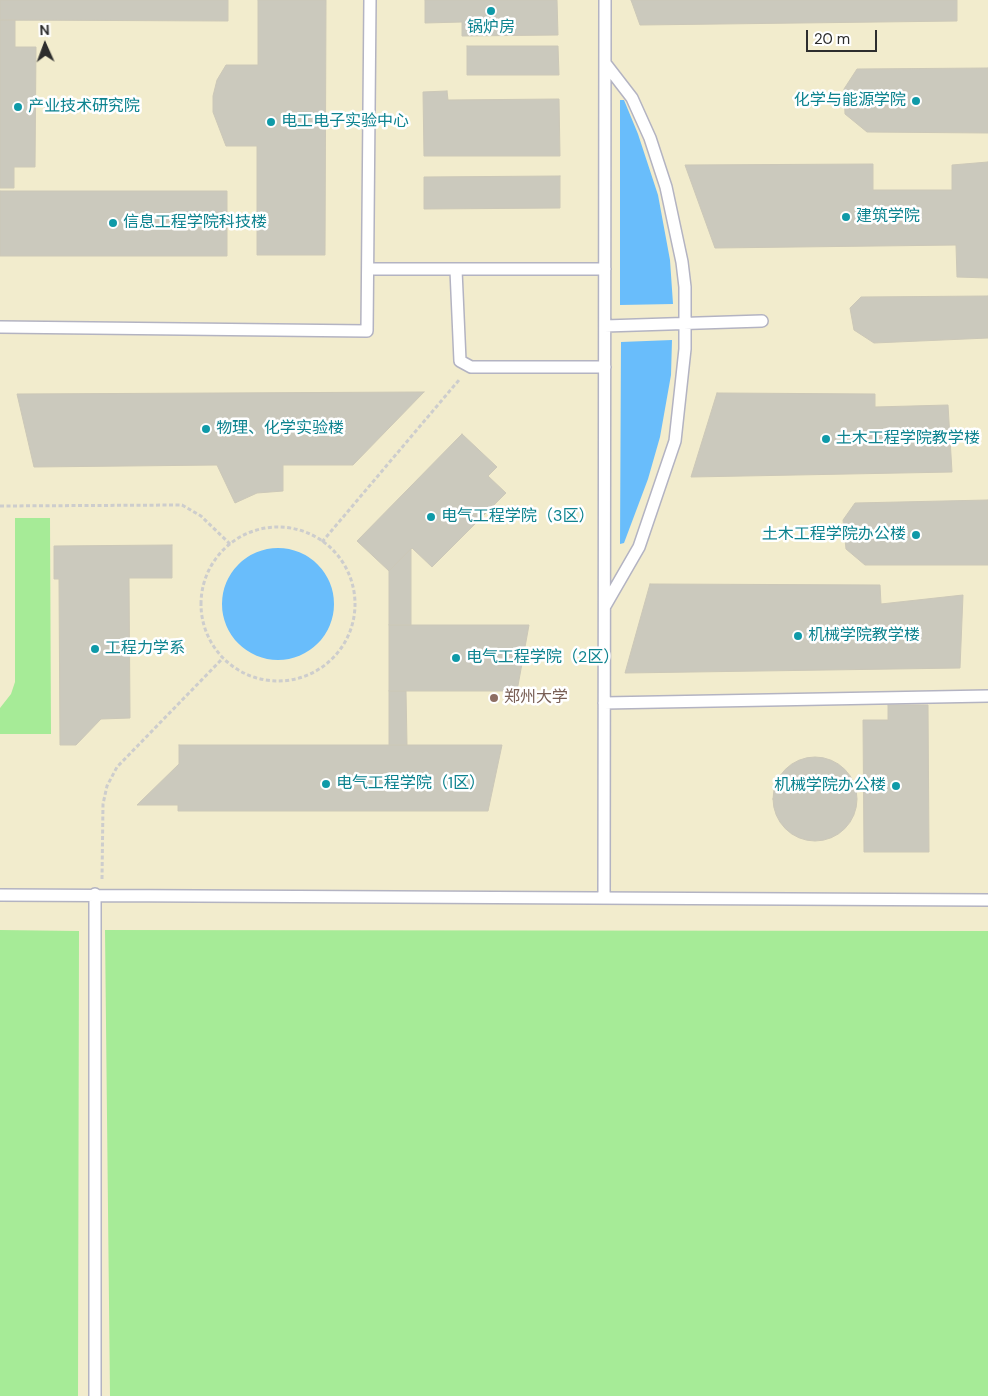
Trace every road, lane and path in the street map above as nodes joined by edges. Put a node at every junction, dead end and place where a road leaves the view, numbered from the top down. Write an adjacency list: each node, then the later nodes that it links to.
1 (370, 0): 5 (lane)
2 (605, 0): 3 (lane)
3 (605, 64): 4 (lane); 8 (lane)
4 (605, 269): 6 (lane); 9 (lane)
5 (368, 270): 6 (lane); 10 (lane)
6 (456, 270): 11 (lane)
7 (762, 321): 8 (lane)
8 (685, 324): 9 (lane); 16 (lane)
9 (605, 326): 12 (lane)
10 (0, 327)
11 (471, 367): 12 (lane); 14 (path)
12 (605, 367): 16 (lane)
13 (0, 506): 15 (path)
14 (322, 542): 15 (path); 17 (path)
15 (230, 544): 17 (path)
16 (604, 608): 19 (lane)
17 (223, 658): 20 (path)
18 (988, 696): 19 (lane)
19 (604, 703): 22 (lane)
20 (98, 894): 21 (lane); 22 (lane); 24 (lane)
21 (0, 895)
22 (604, 898): 23 (lane)
23 (988, 900)
24 (95, 1396)

